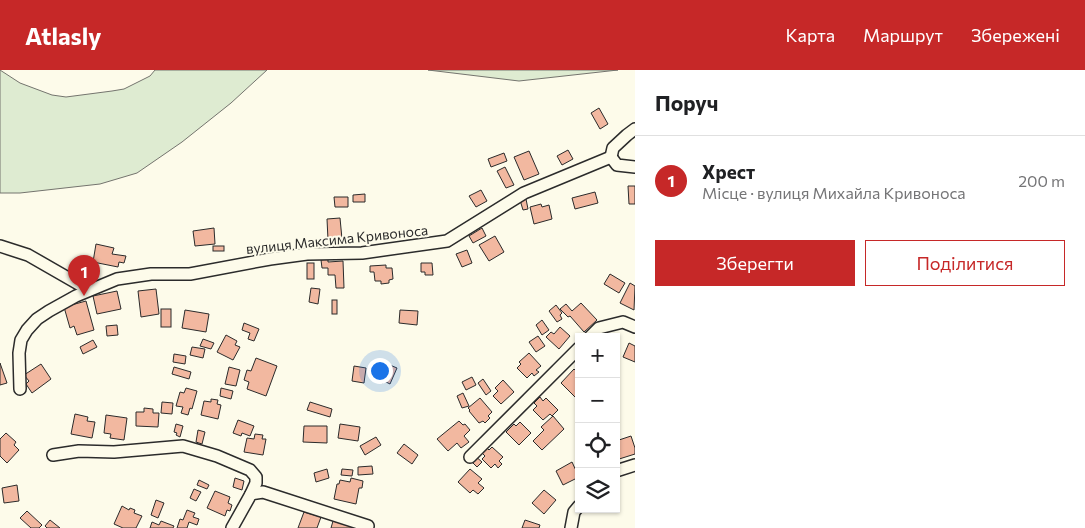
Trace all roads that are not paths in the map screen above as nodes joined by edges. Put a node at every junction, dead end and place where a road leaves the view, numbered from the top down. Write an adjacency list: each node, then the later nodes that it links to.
1 (635, 130): 2 (street)
2 (612, 157): 3 (street); 5 (street, вулиця Максима Кривоноса)
3 (635, 167)
4 (0, 246): 5 (street)
5 (89, 290): 9 (street, вулиця Максима Кривоноса)
6 (635, 327): 7 (street)
7 (594, 333)
8 (575, 352): 11 (street)
9 (20, 389)
10 (53, 455): 14 (street)
11 (470, 457)
12 (635, 465): 13 (street)
13 (620, 471)
14 (251, 494): 16 (street); 17 (street)
15 (575, 511): 18 (street)
16 (368, 526)
17 (232, 528)
18 (570, 528)

